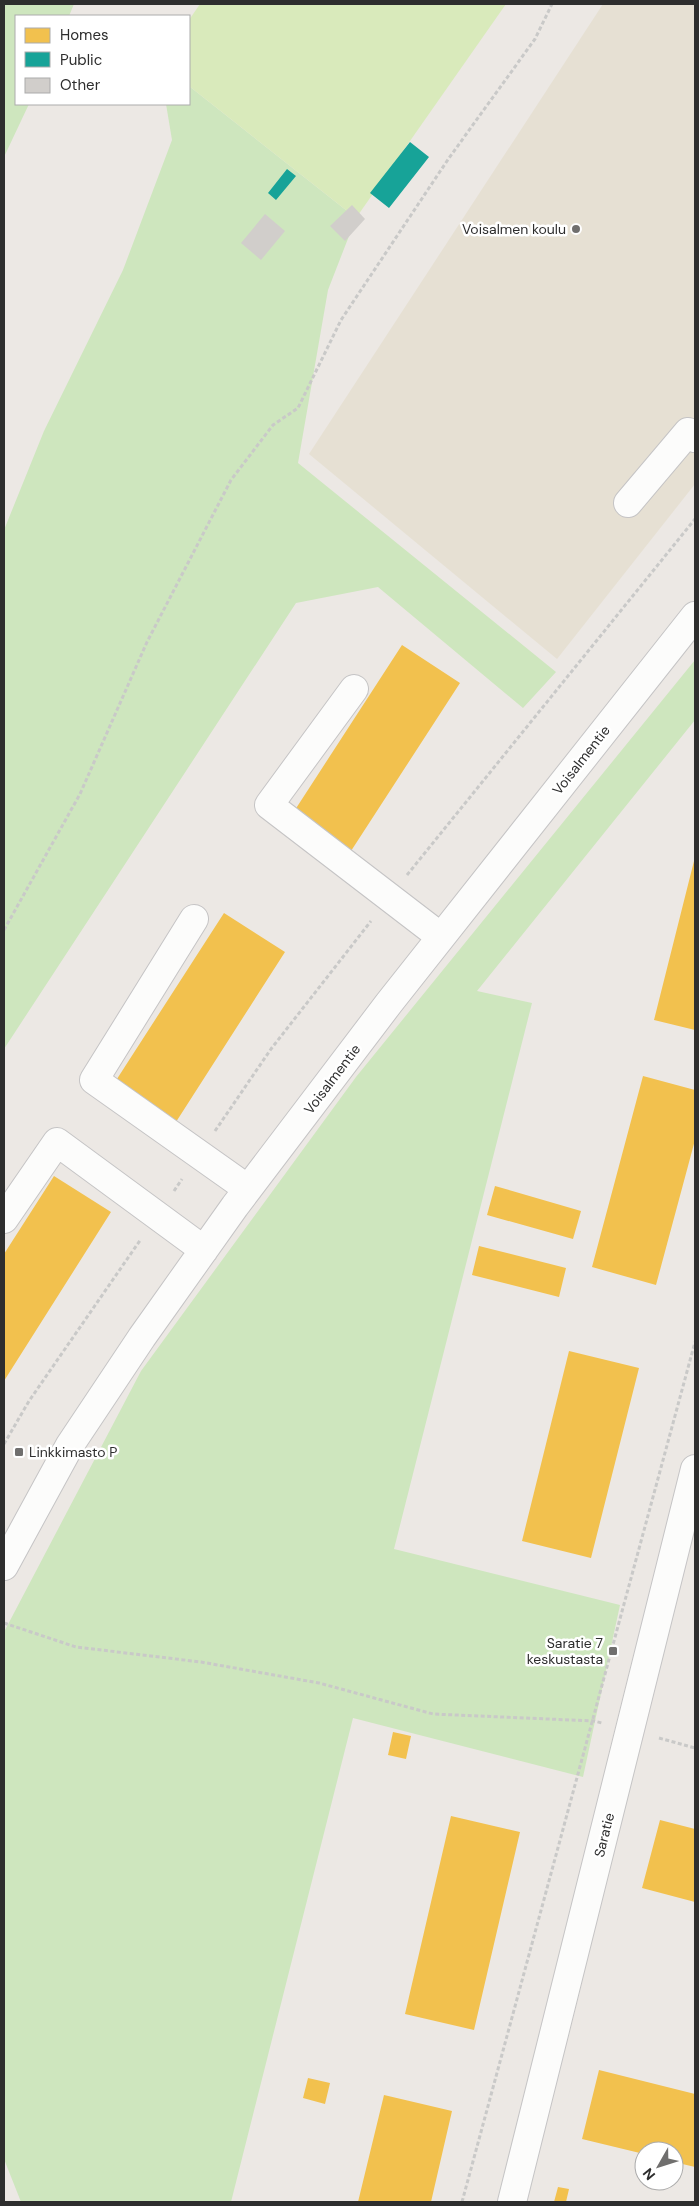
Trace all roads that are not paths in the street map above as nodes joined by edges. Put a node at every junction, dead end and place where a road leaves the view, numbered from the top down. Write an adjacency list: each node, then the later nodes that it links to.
1 (695, 438): 2 (street)
2 (628, 503)
3 (695, 616): 6 (street, Voisalmentie)
4 (354, 689): 6 (street)
5 (194, 918): 7 (street)
6 (441, 937): 7 (street, Voisalmentie)
7 (248, 1189): 9 (street, Voisalmentie)
8 (4, 1219): 9 (street)
9 (204, 1250): 11 (street, Voisalmentie)
10 (695, 1469): 12 (street, Saratie)
11 (4, 1566)
12 (512, 2202)

